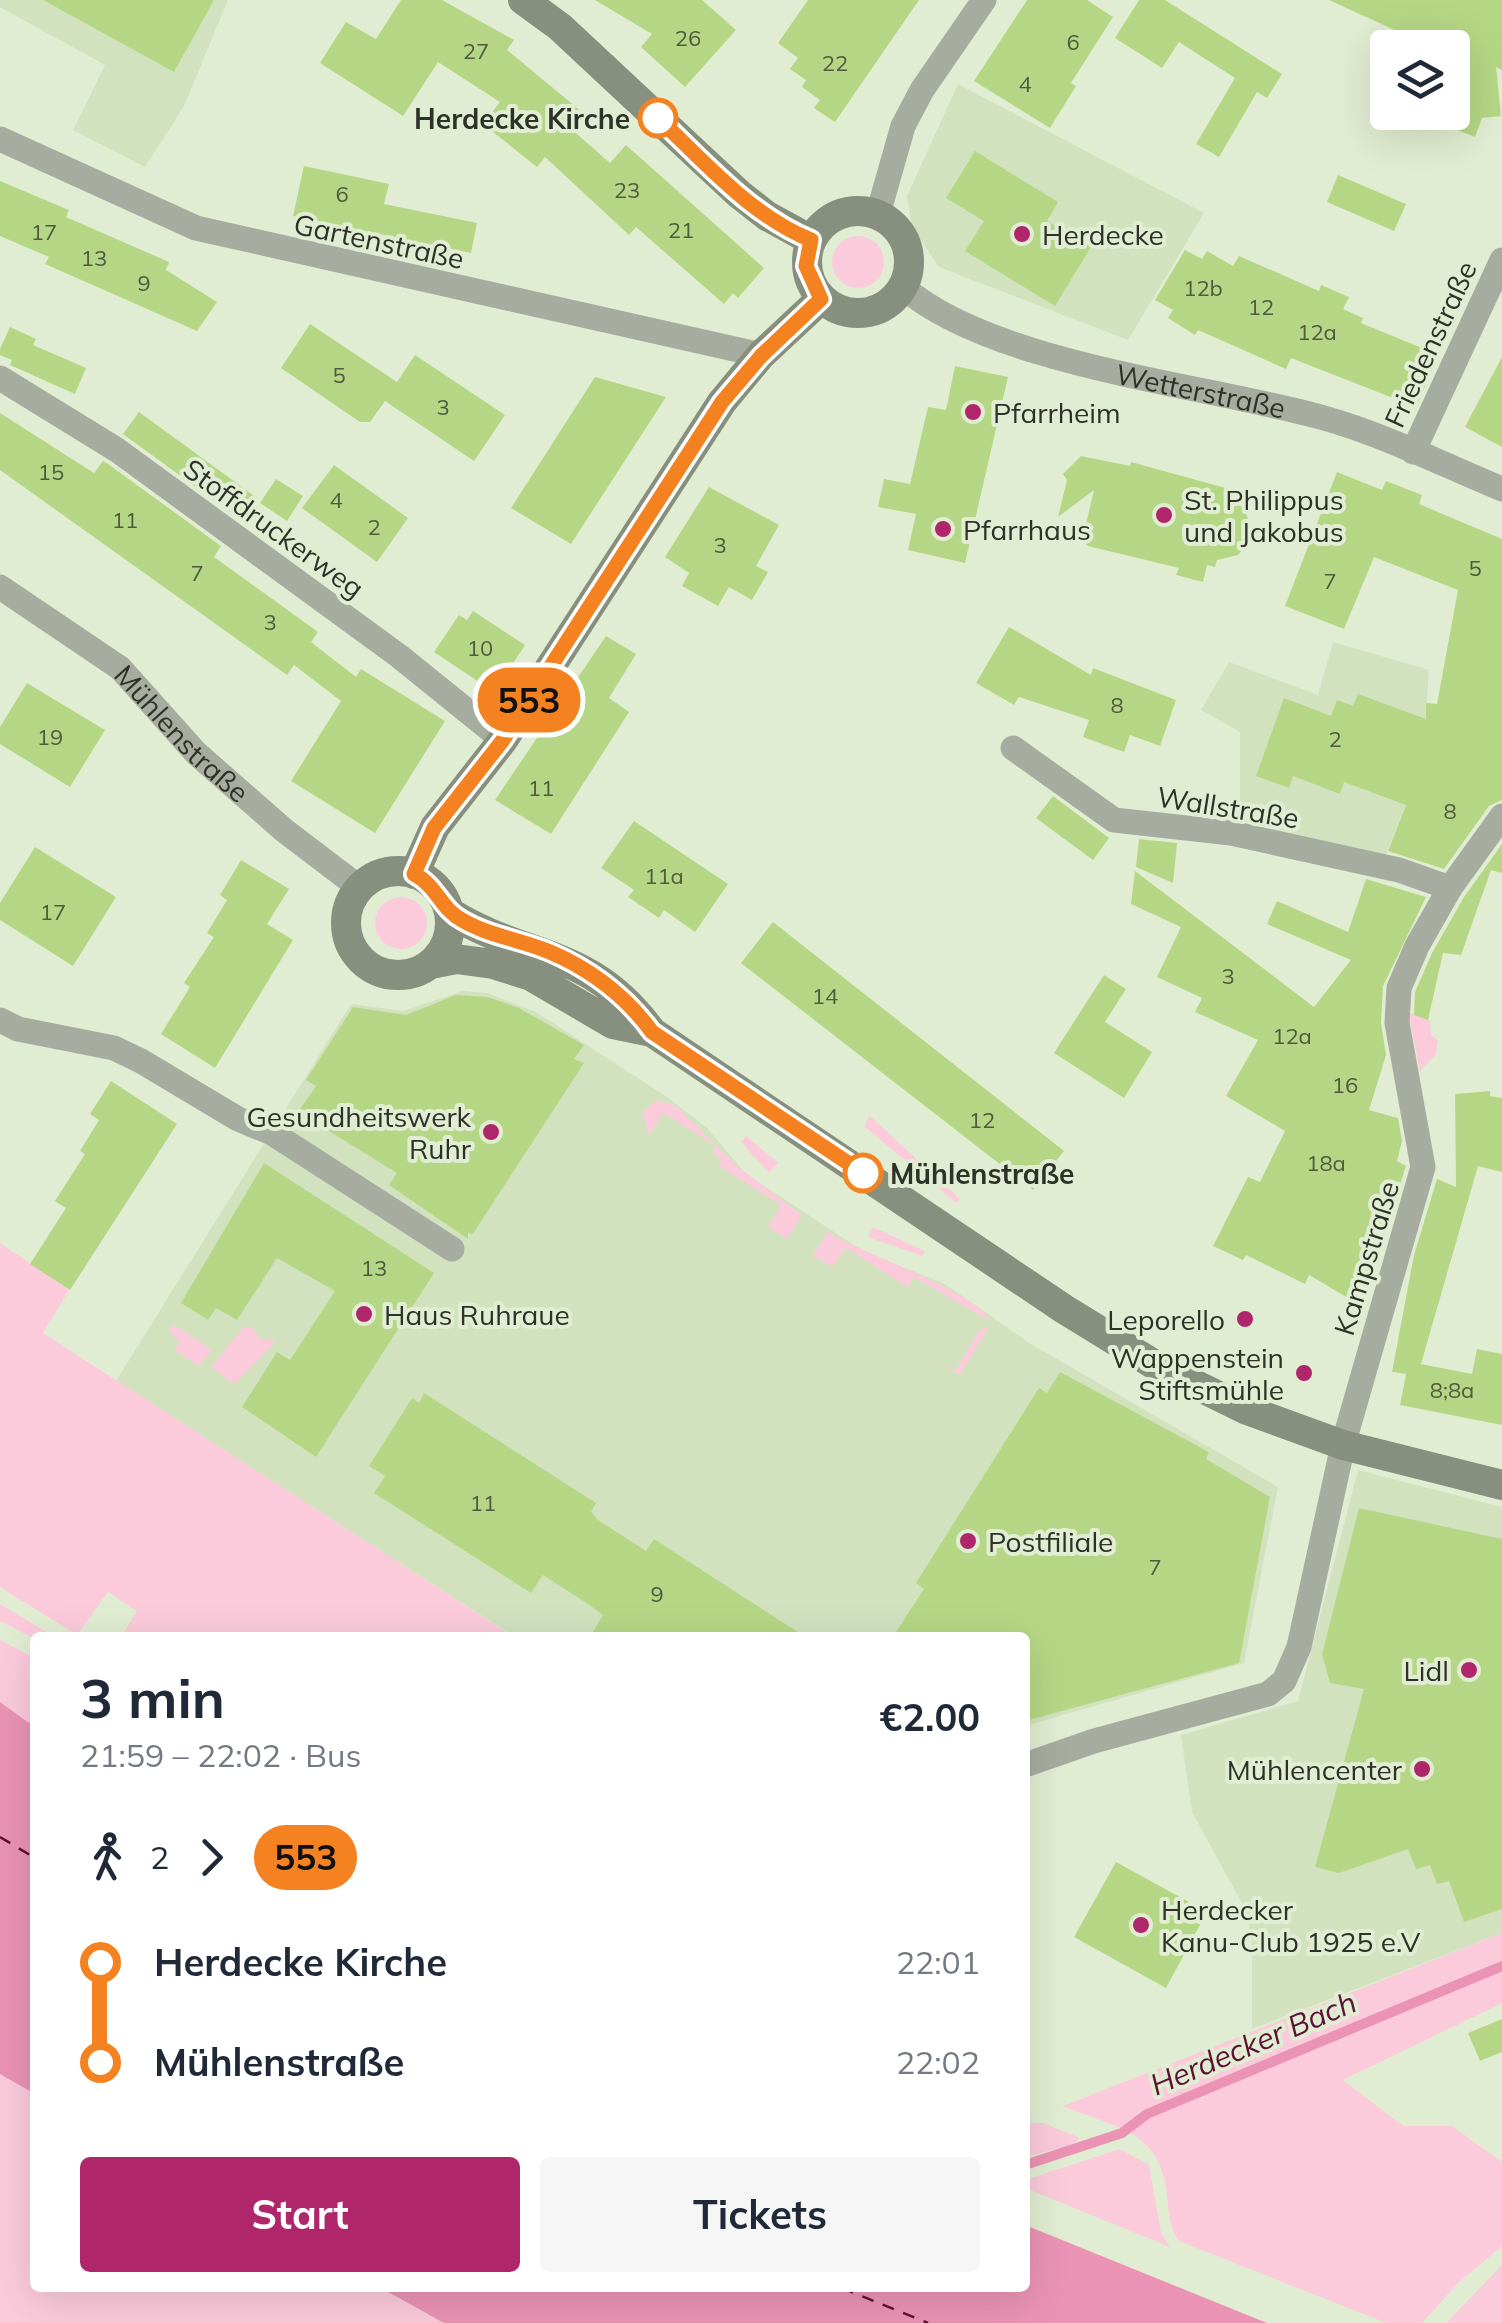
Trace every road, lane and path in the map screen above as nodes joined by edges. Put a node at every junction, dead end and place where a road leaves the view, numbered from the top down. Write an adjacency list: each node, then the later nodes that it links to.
1 (523, 0): 5 (main road)
2 (984, 0): 4 (street)
3 (0, 139): 9 (street, Gartenstraße)
4 (878, 214): 5 (main road); 7 (main road)
5 (811, 240): 8 (main road)
6 (1502, 260): 11 (street, Friedenstraße)
7 (903, 287): 8 (main road); 11 (street, Wetterstraße)
8 (821, 299): 9 (main road)
9 (761, 356): 14 (main road)
10 (0, 378): 14 (street, Stoffdruckerweg)
11 (1413, 452): 12 (street, Wetterstraße)
12 (1502, 489)
13 (0, 587): 18 (street, Mühlenstraße)
14 (503, 740): 17 (main road)
15 (1013, 748): 19 (street, Wallstraße)
16 (1502, 816): 19 (street, Kampstraße)
17 (414, 874): 18 (main road); 20 (main road)
18 (360, 888): 21 (main road)
19 (1450, 888): 25 (street, Kampstraße)
20 (449, 912): 21 (main road); 23 (main road)
21 (431, 964): 23 (main road)
22 (0, 1020): 24 (street)
23 (652, 1032): 25 (main road)
24 (452, 1249)
25 (1342, 1445): 26 (main road); 27 (street)
26 (1502, 1485)
27 (1030, 1763)

